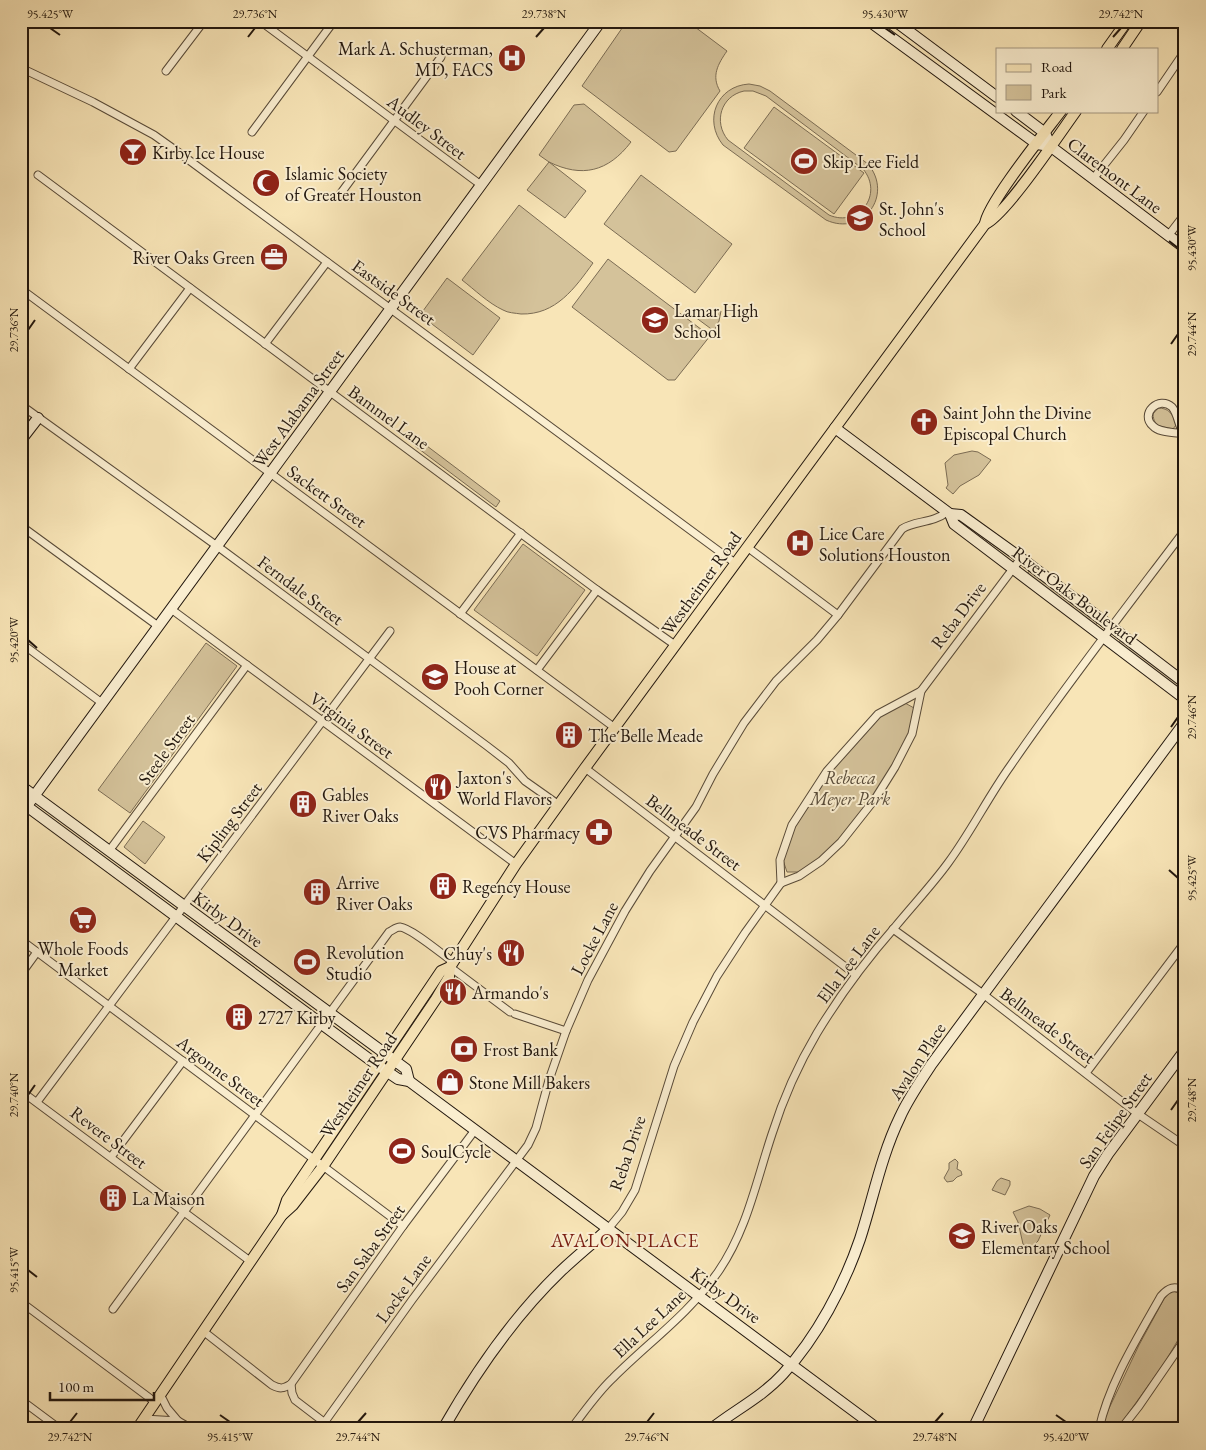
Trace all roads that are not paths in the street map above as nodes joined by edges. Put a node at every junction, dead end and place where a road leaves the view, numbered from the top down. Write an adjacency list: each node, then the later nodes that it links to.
1 (204, 21): 16 (street)
2 (260, 21): 12 (street, Audley Street)
3 (334, 21): 12 (street)
4 (600, 21): 31 (street, West Alabama Street)
5 (869, 21): 17 (street)
6 (896, 21): 14 (street)
7 (1127, 21): 9 (main road)
8 (1141, 21): 10 (main road)
9 (1108, 48)
10 (1123, 48)
11 (1185, 51): 18 (street)
12 (308, 57): 24 (street, Audley Street); 25 (street)
13 (441, 57): 24 (street)
14 (955, 66): 17 (street); 19 (street)
15 (21, 68): 37 (street, Eastside Street)
16 (166, 71)
17 (947, 80): 27 (street)
18 (1158, 91)
19 (996, 96)
20 (1017, 112): 26 (street)
21 (1060, 112): 26 (main road, Westheimer Road)
22 (1075, 112): 28 (main road, Westheimer Road)
23 (1143, 112): 30 (street)
24 (394, 121): 31 (street, Audley Street); 32 (street)
25 (252, 132)
26 (1045, 133): 27 (main road, Westheimer Road); 28 (street)
27 (1036, 144): 28 (street); 34 (main road, Westheimer Road)
28 (1050, 146): 30 (street, Claremont Lane); 34 (main road, Westheimer Road)
29 (38, 175): 38 (street, Bammel Lane)
30 (1093, 179): 35 (street, Claremont Lane)
31 (481, 185): 40 (street, West Alabama Street)
32 (338, 197)
33 (1185, 214): 35 (street)
34 (985, 224): 46 (main road, Westheimer Road)
35 (1168, 236): 36 (street, Claremont Lane)
36 (1185, 248)
37 (327, 262): 40 (street, Eastside Street); 41 (street)
38 (190, 288): 41 (street, Bammel Lane); 42 (street)
39 (21, 289): 42 (street, Sackett Street)
40 (390, 309): 43 (street, West Alabama Street); 57 (street, Eastside Street)
41 (265, 344): 43 (street, Bammel Lane)
42 (129, 369): 49 (street, Sackett Street)
43 (330, 392): 49 (street, West Alabama Street); 53 (street, Bammel Lane)
44 (21, 405): 45 (street, Ferndale Street)
45 (38, 418): 48 (street); 54 (street, Ferndale Street)
46 (835, 428): 50 (street, River Oaks Boulevard); 55 (main road, Westheimer Road)
47 (1184, 434): 47 (street)
48 (21, 440)
49 (270, 473): 54 (street, West Alabama Street); 61 (street, Sackett Street)
50 (948, 513): 56 (street, River Oaks Boulevard); 58 (street, River Oaks Boulevard); 62 (street, Locke Lane)
51 (21, 526): 63 (street)
52 (1185, 530): 64 (street, Ella Lee Lane)
53 (520, 533): 59 (street, Bammel Lane); 61 (street)
54 (217, 546): 60 (street, West Alabama Street); 69 (street, Ferndale Street)
55 (747, 547): 57 (main road, Westheimer Road); 62 (street)
56 (1021, 558): 58 (street, Reba Drive); 64 (street, River Oaks Boulevard)
57 (736, 563): 68 (main road, Westheimer Road)
58 (1013, 569): 66 (street, River Oaks Boulevard); 73 (street, Reba Drive)
59 (597, 590): 68 (street, Bammel Lane); 71 (street)
60 (171, 609): 63 (street, West Alabama Street); 70 (street, Virginia Street)
61 (460, 614): 71 (street, Sackett Street)
62 (838, 616): 84 (street, Locke Lane)
63 (158, 626): 75 (street, West Alabama Street)
64 (1112, 628): 66 (street, Ella Lee Lane); 72 (street, River Oaks Boulevard)
65 (390, 631): 69 (street, Kipling Street)
66 (1104, 638): 74 (street, River Oaks Boulevard); 92 (street, Ella Lee Lane)
67 (21, 643): 75 (street)
68 (675, 646): 78 (main road, Westheimer Road)
69 (370, 660): 76 (street, Kipling Street); 82 (street, Ferndale Street)
70 (246, 665): 76 (street, Virginia Street); 86 (street, Steele Street)
71 (537, 670): 78 (street, Sackett Street)
72 (1185, 683)
73 (921, 691): 88 (street, Reba Drive); 88 (street, Reba Drive)
74 (1185, 699)
75 (102, 703): 81 (street, West Alabama Street)
76 (323, 722): 87 (street, Virginia Street); 90 (street, Kipling Street)
77 (1185, 722): 99 (street, Avalon Place)
78 (615, 728): 79 (main road, Westheimer Road)
79 (585, 768): 82 (main road, Westheimer Road); 84 (street, Bellmeade Street)
80 (21, 786): 81 (street, Kirby Drive)
81 (34, 796): 83 (street, West Alabama Street); 86 (street, Kirby Drive)
82 (559, 805): 87 (main road, Westheimer Road)
83 (23, 807): 85 (street, Kirby Drive)
84 (675, 837): 89 (street, Bellmeade Street); 103 (street, Locke Lane)
85 (87, 850): 86 (street); 91 (street, Kirby Drive)
86 (109, 851): 90 (street, Kirby Drive)
87 (516, 864): 96 (main road, Westheimer Road)
88 (781, 883): 89 (street, Reba Drive)
89 (765, 905): 98 (street, Bellmeade Street); 124 (street, Reba Drive)
90 (184, 906): 91 (street, Kipling Street); 101 (street, Kirby Drive)
91 (176, 916): 100 (street, Kipling Street); 102 (street, Kirby Drive)
92 (893, 929): 98 (street, Ella Lee Lane); 99 (street, Bellmeade Street)
93 (21, 940): 95 (street, Argonne Street)
94 (1185, 942): 109 (street)
95 (37, 952): 97 (street); 100 (street, Argonne Street)
96 (451, 964): 101 (street); 103 (street); 105 (main road, Westheimer Road); 106 (main road, Westheimer Road)
97 (21, 974)
98 (856, 974): 127 (street, Ella Lee Lane)
99 (983, 994): 109 (street, Bellmeade Street); 132 (street, Avalon Place)
100 (109, 1006): 107 (street, Argonne Street); 112 (street, Kipling Street)
101 (330, 1014): 102 (street); 105 (street, Kirby Drive)
102 (323, 1024): 108 (street, Kirby Drive); 114 (street)
103 (566, 1031): 119 (street, Locke Lane)
104 (1185, 1050): 113 (street, San Felipe Street)
105 (385, 1054): 106 (street, Kirby Drive); 108 (main road, Westheimer Road)
106 (394, 1060): 108 (main road, Westheimer Road); 110 (street, Kirby Drive)
107 (183, 1061): 114 (street, Argonne Street); 117 (street)
108 (382, 1068): 110 (street, Kirby Drive); 118 (main road, Westheimer Road); 120 (main road, Westheimer Road)
109 (1086, 1073): 113 (street, Bellmeade Street)
110 (409, 1081): 115 (street, Kirby Drive)
111 (21, 1091): 112 (street, Revere Street)
112 (37, 1102): 117 (street, Revere Street)
113 (1138, 1114): 116 (street, Bellmeade Street); 147 (street, San Felipe Street)
114 (256, 1115): 118 (street, Argonne Street); 121 (street)
115 (475, 1130): 119 (street, Kirby Drive); 123 (street, San Saba Street)
116 (1185, 1146)
117 (112, 1158): 121 (street, Revere Street)
118 (315, 1159): 120 (street, Argonne Street); 122 (main road, Westheimer Road)
119 (517, 1161): 124 (street, Kirby Drive); 138 (street, Locke Lane)
120 (324, 1165): 122 (main road, Westheimer Road); 123 (street, Argonne Street)
121 (184, 1212): 125 (street, Revere Street); 129 (street)
122 (282, 1215): 125 (main road, Westheimer Road)
123 (403, 1226): 133 (street, San Saba Street)
124 (608, 1229): 127 (street, Kirby Drive); 143 (street, Reba Drive)
125 (250, 1261): 130 (main road, Westheimer Road)
126 (1185, 1290): 148 (street)
127 (700, 1296): 132 (street, Kirby Drive); 144 (street, Ella Lee Lane)
128 (21, 1302): 134 (street)
129 (113, 1309)
130 (203, 1331): 133 (street); 134 (main road, Westheimer Road)
131 (1185, 1339): 149 (street)
132 (792, 1364): 145 (street, Avalon Place); 146 (street, Kirby Drive)
133 (291, 1384): 138 (street)
134 (157, 1398): 136 (main road, Westheimer Road); 137 (street)
135 (21, 1400): 139 (street)
136 (144, 1419): 137 (street); 140 (main road, Westheimer Road)
137 (178, 1422): 141 (street)
138 (324, 1423): 142 (street)
139 (60, 1429)
140 (137, 1429)
141 (192, 1429)
142 (332, 1429)
143 (443, 1429)
144 (571, 1429)
145 (711, 1429)
146 (878, 1429)
147 (973, 1429)
148 (1099, 1429)
149 (1121, 1429)

